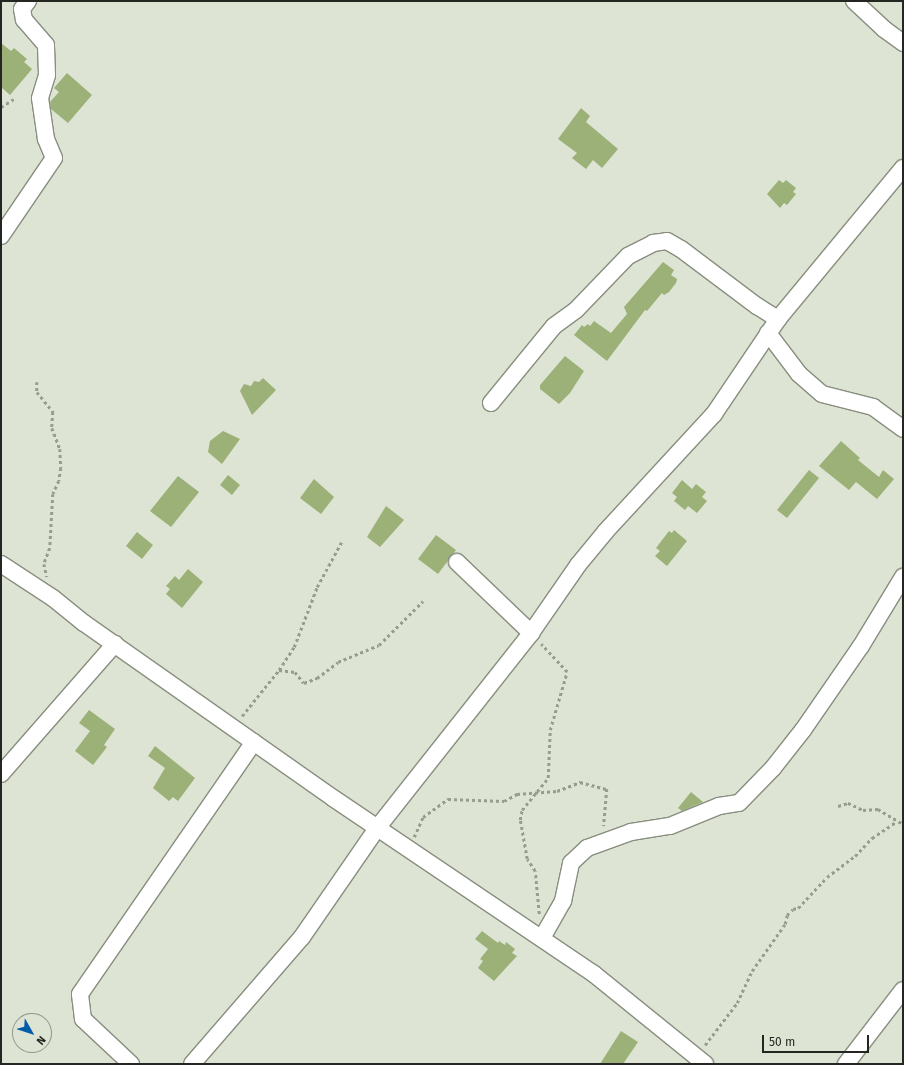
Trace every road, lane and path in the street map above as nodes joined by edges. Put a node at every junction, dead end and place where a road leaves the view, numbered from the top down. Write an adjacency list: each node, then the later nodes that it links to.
1 (28, 1): 7 (street)
2 (854, 1): 3 (street)
3 (903, 43)
4 (14, 99): 5 (path)
5 (1, 107)
6 (903, 168): 8 (street)
7 (1, 236)
8 (778, 319): 9 (street); 11 (street)
9 (768, 333): 12 (street); 19 (street)
10 (37, 382): 17 (path)
11 (491, 403)
12 (903, 429)
13 (342, 540): 21 (path)
14 (457, 562): 19 (street)
15 (1, 564): 17 (street)
16 (903, 577): 30 (street)
17 (53, 598): 20 (street)
18 (423, 602): 21 (path)
19 (531, 633): 25 (path); 29 (street)
20 (115, 644): 22 (street); 24 (street)
21 (279, 670): 22 (path)
22 (233, 726): 23 (street)
23 (254, 742): 29 (street); 35 (street)
24 (1, 774)
25 (537, 793): 30 (path); 31 (path); 32 (path)
26 (838, 806): 27 (path)
27 (897, 821): 28 (path); 34 (path)
28 (903, 824)
29 (378, 827): 31 (street); 36 (street)
30 (603, 841): 32 (street)
31 (409, 848): 32 (street)
32 (542, 938): 37 (street)
33 (903, 990): 38 (street)
34 (702, 1048)
35 (131, 1064)
36 (192, 1064)
37 (705, 1064)
38 (846, 1064)

